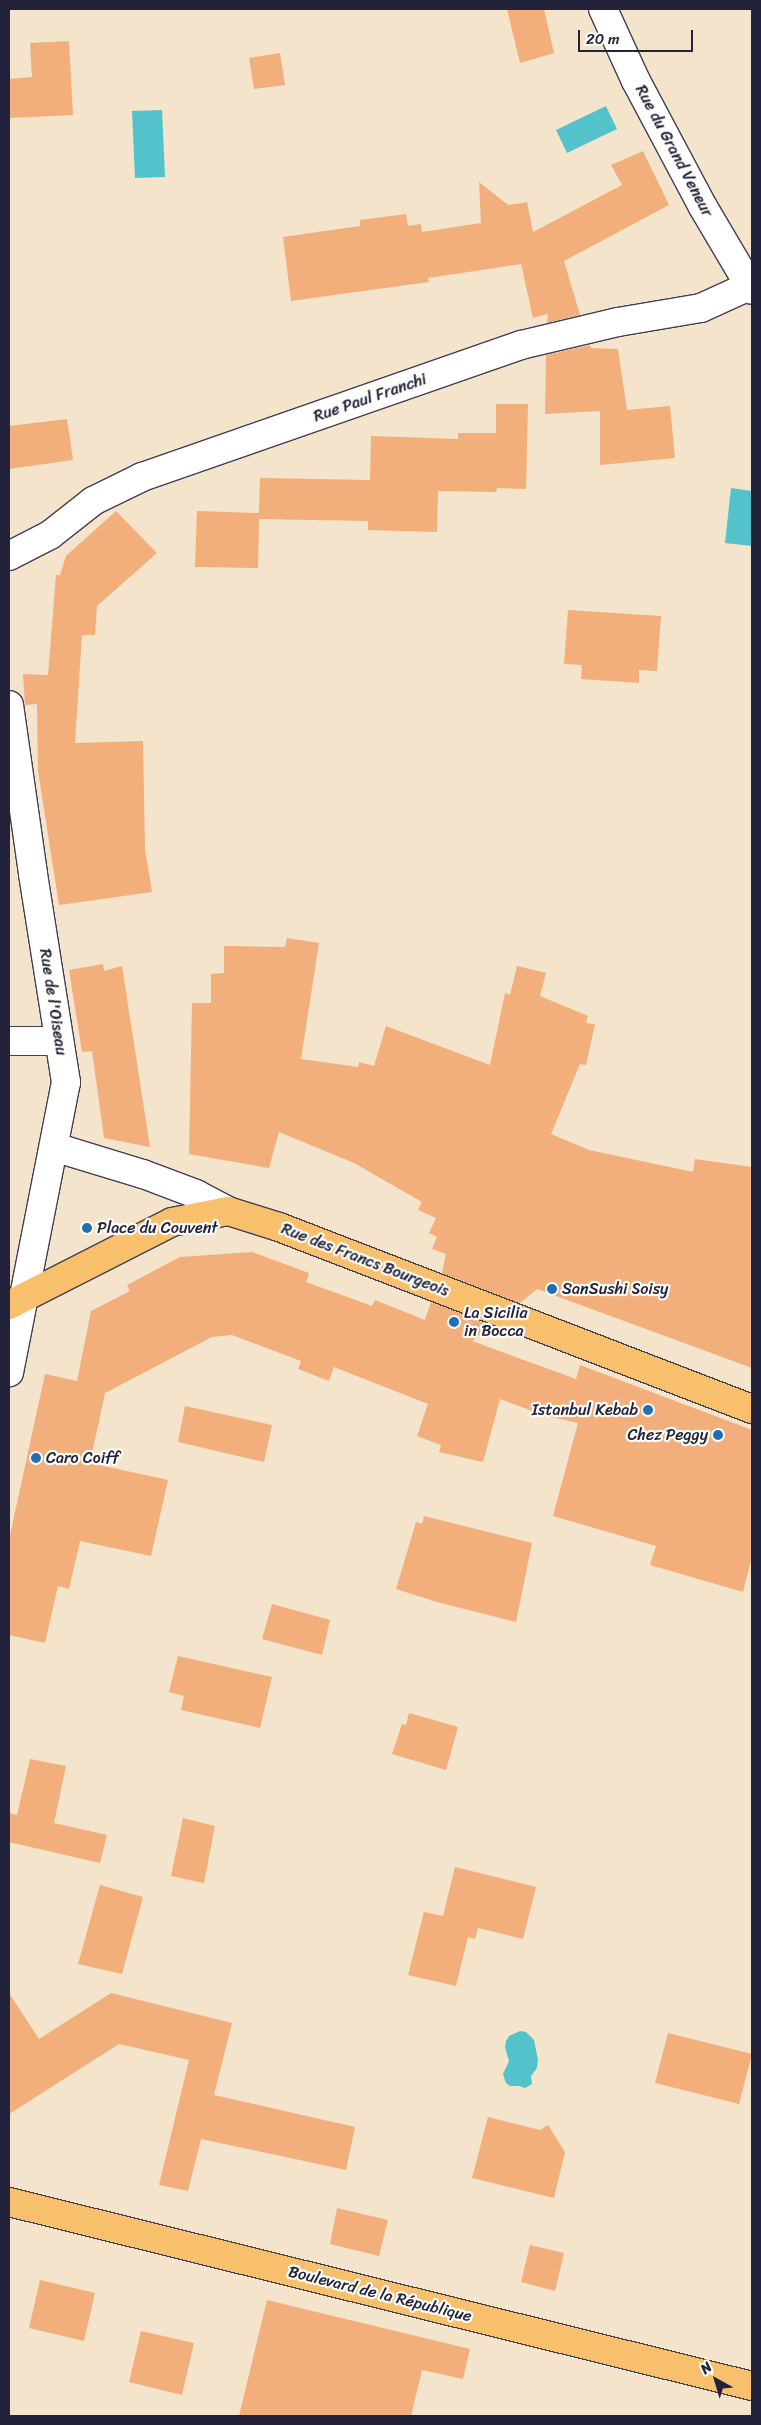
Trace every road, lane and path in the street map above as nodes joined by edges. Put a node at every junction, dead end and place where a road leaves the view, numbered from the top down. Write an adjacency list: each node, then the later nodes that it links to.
1 (603, 9): 2 (street, Rue du Grand Veneur)
2 (751, 288): 3 (street, Rue Paul Franchi)
3 (9, 556)
4 (9, 704): 6 (street, Rue de l'Oiseau)
5 (9, 1041): 6 (street)
6 (58, 1041): 7 (street, Rue de l'Oiseau)
7 (54, 1147): 8 (street, Rue des Francs Bourgeois); 9 (street, Rue de l'Oiseau)
8 (228, 1211): 9 (main road, Rue des Francs Bourgeois); 11 (main road, Rue des Francs Bourgeois)
9 (17, 1301): 10 (street, Rue de l'Oiseau)
10 (9, 1372)
11 (752, 1409)
12 (9, 2202): 13 (main road, Boulevard de la République)
13 (752, 2386)

